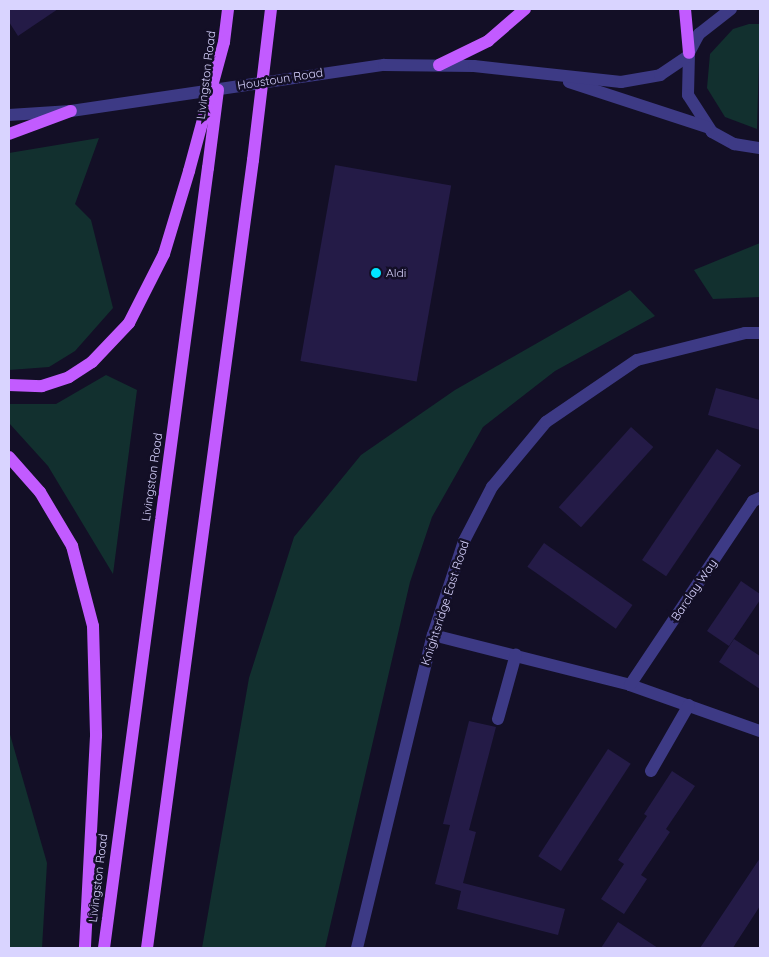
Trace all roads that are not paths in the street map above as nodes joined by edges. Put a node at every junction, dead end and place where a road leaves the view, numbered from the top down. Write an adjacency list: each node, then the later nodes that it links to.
1 (228, 9): 6 (main road, Livingston Road)
2 (271, 9): 28 (main road, bridge)
3 (525, 9): 8 (main road)
4 (685, 9): 7 (main road)
5 (731, 9): 7 (street)
6 (224, 42): 16 (main road, bridge); 27 (main road, Livingston Road, bridge)
7 (689, 55): 9 (street, Houstoun Road); 12 (street)
8 (439, 65): 9 (street, Houstoun Road); 10 (street, Houstoun Road)
9 (553, 76): 12 (street, Houstoun Road)
10 (71, 110): 11 (street, Houstoun Road); 13 (main road)
11 (9, 115)
12 (707, 127): 14 (street)
13 (9, 134)
14 (760, 148)
15 (760, 333): 19 (street, Knightsridge East Road)
16 (9, 385)
17 (9, 457): 26 (main road)
18 (760, 498): 21 (street, Barclay Way)
19 (433, 635): 20 (street); 29 (street, Knightsridge East Road)
20 (516, 654): 21 (street); 23 (street)
21 (630, 685): 22 (street)
22 (689, 705): 24 (street); 25 (street)
23 (498, 719)
24 (760, 732)
25 (651, 771)
26 (85, 948)
27 (104, 948)
28 (147, 948)
29 (357, 948)

